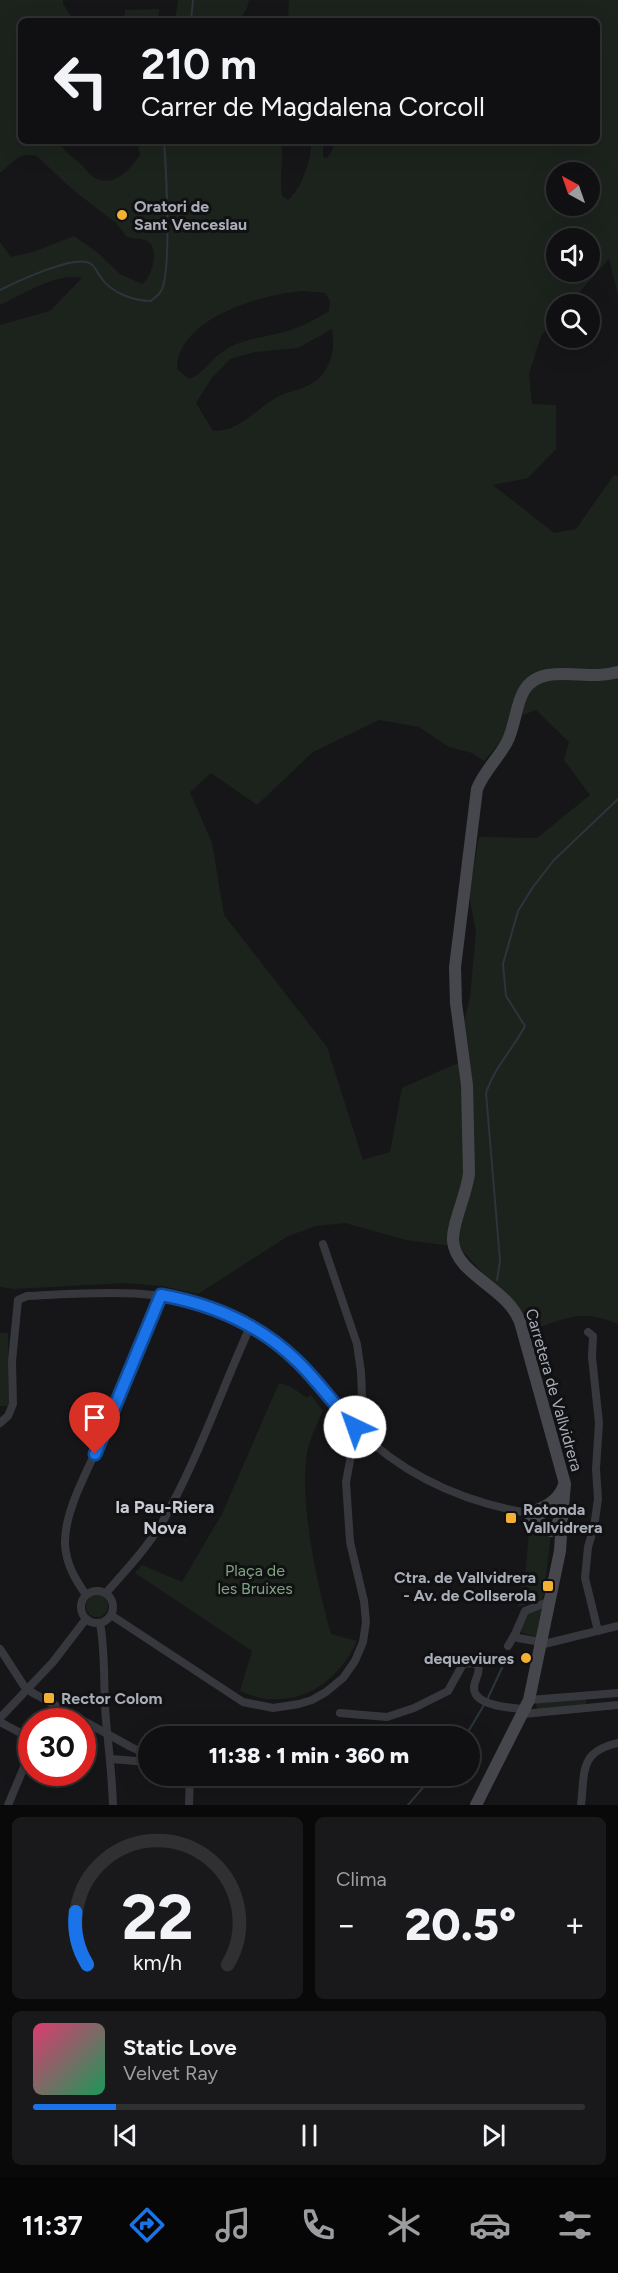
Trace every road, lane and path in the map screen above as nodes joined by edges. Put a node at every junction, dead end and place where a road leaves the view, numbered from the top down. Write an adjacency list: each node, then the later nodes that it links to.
1 (618, 672): 8 (main road, Carretera de Vallvidrera)
2 (323, 1244): 7 (street)
3 (161, 1295): 4 (street); 6 (street); 15 (street)
4 (250, 1327): 7 (street); 14 (street)
5 (588, 1332): 21 (street)
6 (0, 1423)
7 (355, 1427): 10 (street); 17 (street)
8 (565, 1484): 9 (main road); 11 (main road)
9 (545, 1507): 10 (main road); 11 (main road); 12 (main road)
10 (528, 1513): 12 (main road)
11 (562, 1518): 12 (main road); 13 (main road)
12 (544, 1525): 13 (main road)
13 (560, 1551): 16 (main road)
14 (106, 1593): 15 (street); 17 (street)
15 (86, 1595): 18 (street)
16 (550, 1601): 22 (street); 23 (main road)
17 (111, 1615): 19 (street)
18 (86, 1619): 19 (street); 26 (street)
19 (100, 1623): 36 (street)
20 (618, 1626): 21 (street)
21 (598, 1631): 23 (street)
22 (514, 1634): 23 (street); 24 (street)
23 (541, 1644): 30 (main road)
24 (508, 1646)
25 (0, 1649): 26 (street)
26 (28, 1690): 33 (street); 36 (street)
27 (618, 1693): 28 (street)
28 (589, 1696): 30 (street); 31 (street)
29 (618, 1705): 31 (street)
30 (526, 1708): 31 (street); 32 (street); 46 (main road)
31 (591, 1708)
32 (340, 1713)
33 (0, 1718)
34 (0, 1722): 35 (street)
35 (18, 1732)
36 (108, 1735): 38 (street); 39 (street)
37 (618, 1743): 47 (street)
38 (138, 1750)
39 (111, 1759): 40 (street); 44 (street)
40 (138, 1761)
41 (18, 1782): 43 (street)
42 (189, 1786): 45 (street)
43 (8, 1805)
44 (113, 1805)
45 (189, 1805)
46 (476, 1805)
47 (582, 1805)

